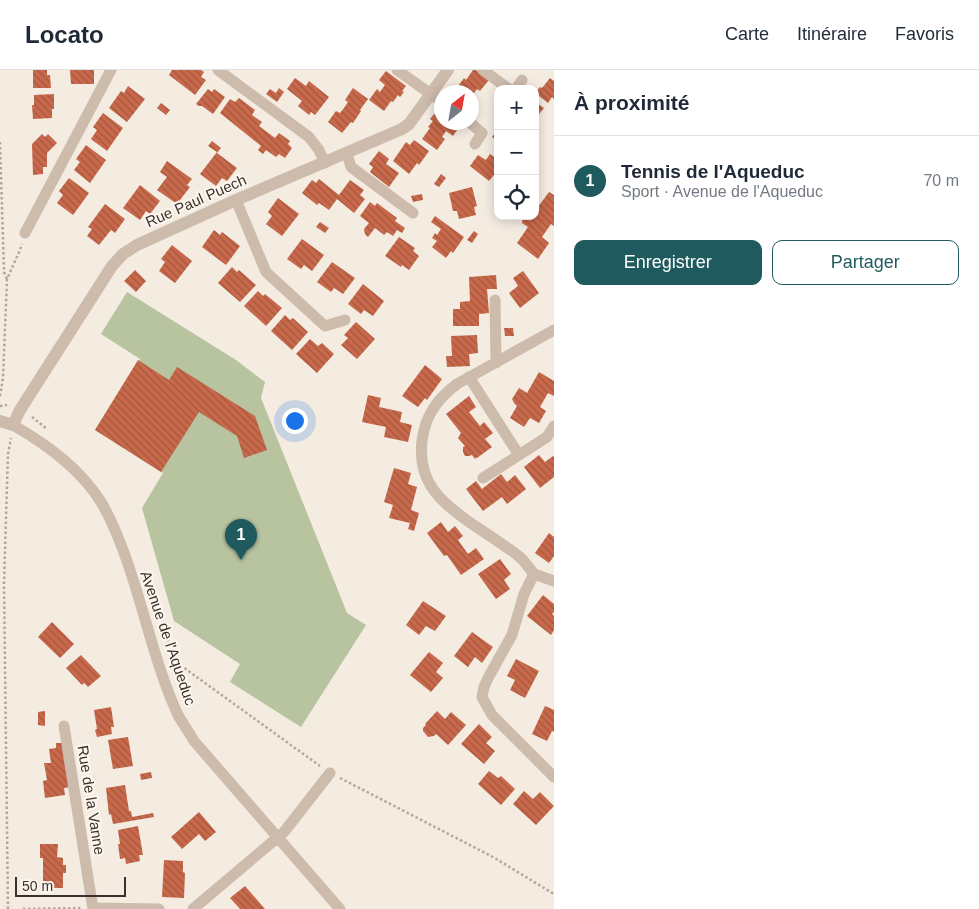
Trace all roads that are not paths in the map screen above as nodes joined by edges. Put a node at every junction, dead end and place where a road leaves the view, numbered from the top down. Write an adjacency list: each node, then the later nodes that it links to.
1 (111, 70): 15 (street)
2 (218, 70): 12 (street)
3 (398, 70): 7 (street)
4 (448, 70): 7 (street, Rue Paul Puech)
5 (483, 70): 6 (street)
6 (504, 85)
7 (431, 94): 8 (street); 11 (street, Rue Paul Puech)
8 (434, 96)
9 (478, 130): 10 (street)
10 (475, 144)
11 (347, 154): 12 (street, Rue Paul Puech); 14 (street)
12 (325, 163): 13 (street, Rue Paul Puech)
13 (236, 200): 17 (street); 22 (street, Rue Paul Puech)
14 (413, 213)
15 (25, 233)
16 (495, 300): 19 (street)
17 (344, 320)
18 (554, 330): 19 (street)
19 (496, 363): 20 (street)
20 (470, 377): 24 (street); 26 (street)
21 (0, 421): 22 (street)
22 (13, 425): 31 (street, Avenue de l'Aqueduc)
23 (554, 426): 24 (street)
24 (519, 455): 25 (street)
25 (483, 478)
26 (534, 574): 27 (street); 30 (street)
27 (554, 581)
28 (64, 726): 32 (street, Rue de la Vanne)
29 (330, 773): 31 (street)
30 (554, 777)
31 (278, 838): 33 (street); 35 (street, Avenue de l'Aqueduc)
32 (93, 908): 34 (street)
33 (197, 908)
34 (159, 909)
35 (340, 909)

